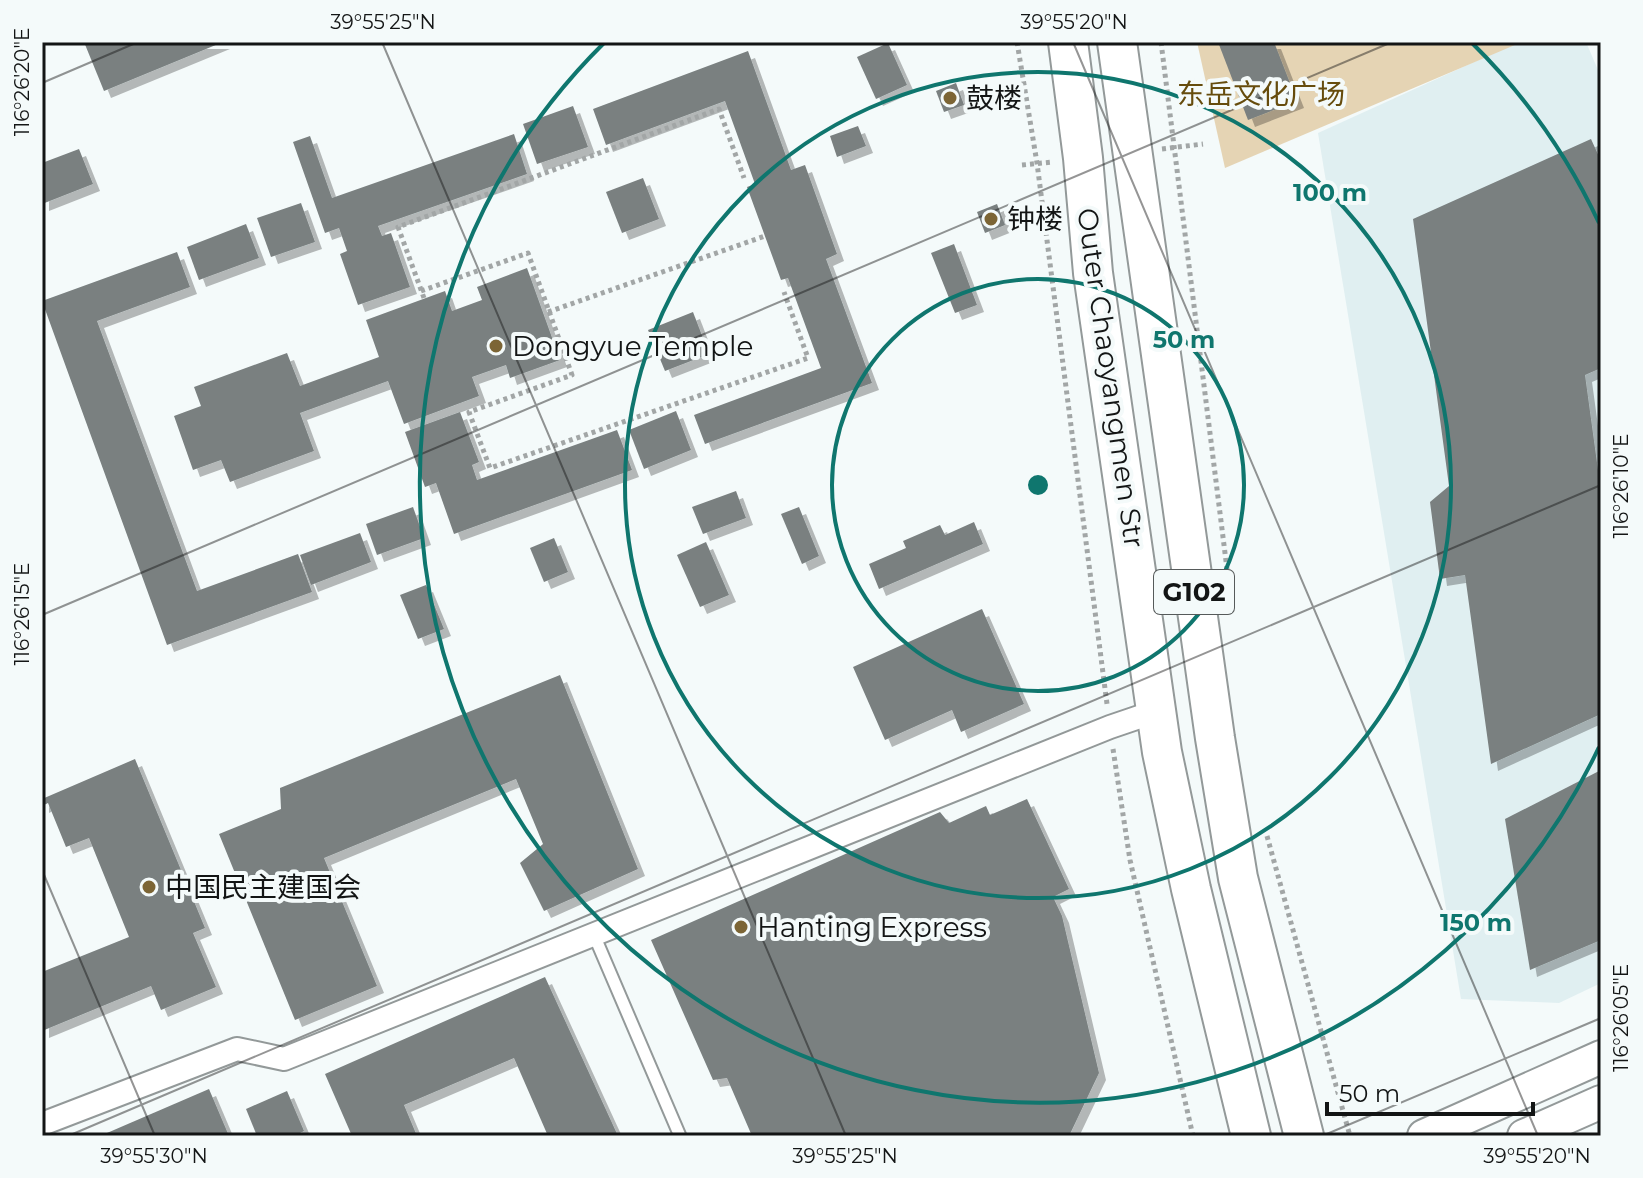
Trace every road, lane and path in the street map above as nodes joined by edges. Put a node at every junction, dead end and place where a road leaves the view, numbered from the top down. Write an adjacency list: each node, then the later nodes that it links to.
1 (1017, 42): 11 (path)
2 (1068, 42): 10 (highway, Outer Chaoyangmen Str / G102)
3 (1117, 42): 20 (highway, G102)
4 (1161, 42): 9 (path)
5 (744, 178): 8 (path)
6 (765, 236): 8 (path)
7 (784, 292): 8 (path)
8 (548, 312)
9 (1229, 584)
10 (1157, 711): 11 (street); 19 (highway, Outer Chaoyangmen Str / G102)
11 (1110, 727): 13 (street); 18 (path)
12 (1265, 831): 21 (path)
13 (594, 935): 16 (street); 17 (lane)
14 (1601, 1057): 22 (main road)
15 (1601, 1102): 23 (main road)
16 (42, 1124)
17 (680, 1136)
18 (1193, 1136)
19 (1251, 1136)
20 (1304, 1136)
21 (1350, 1136)
22 (1424, 1136)
23 (1524, 1136)

